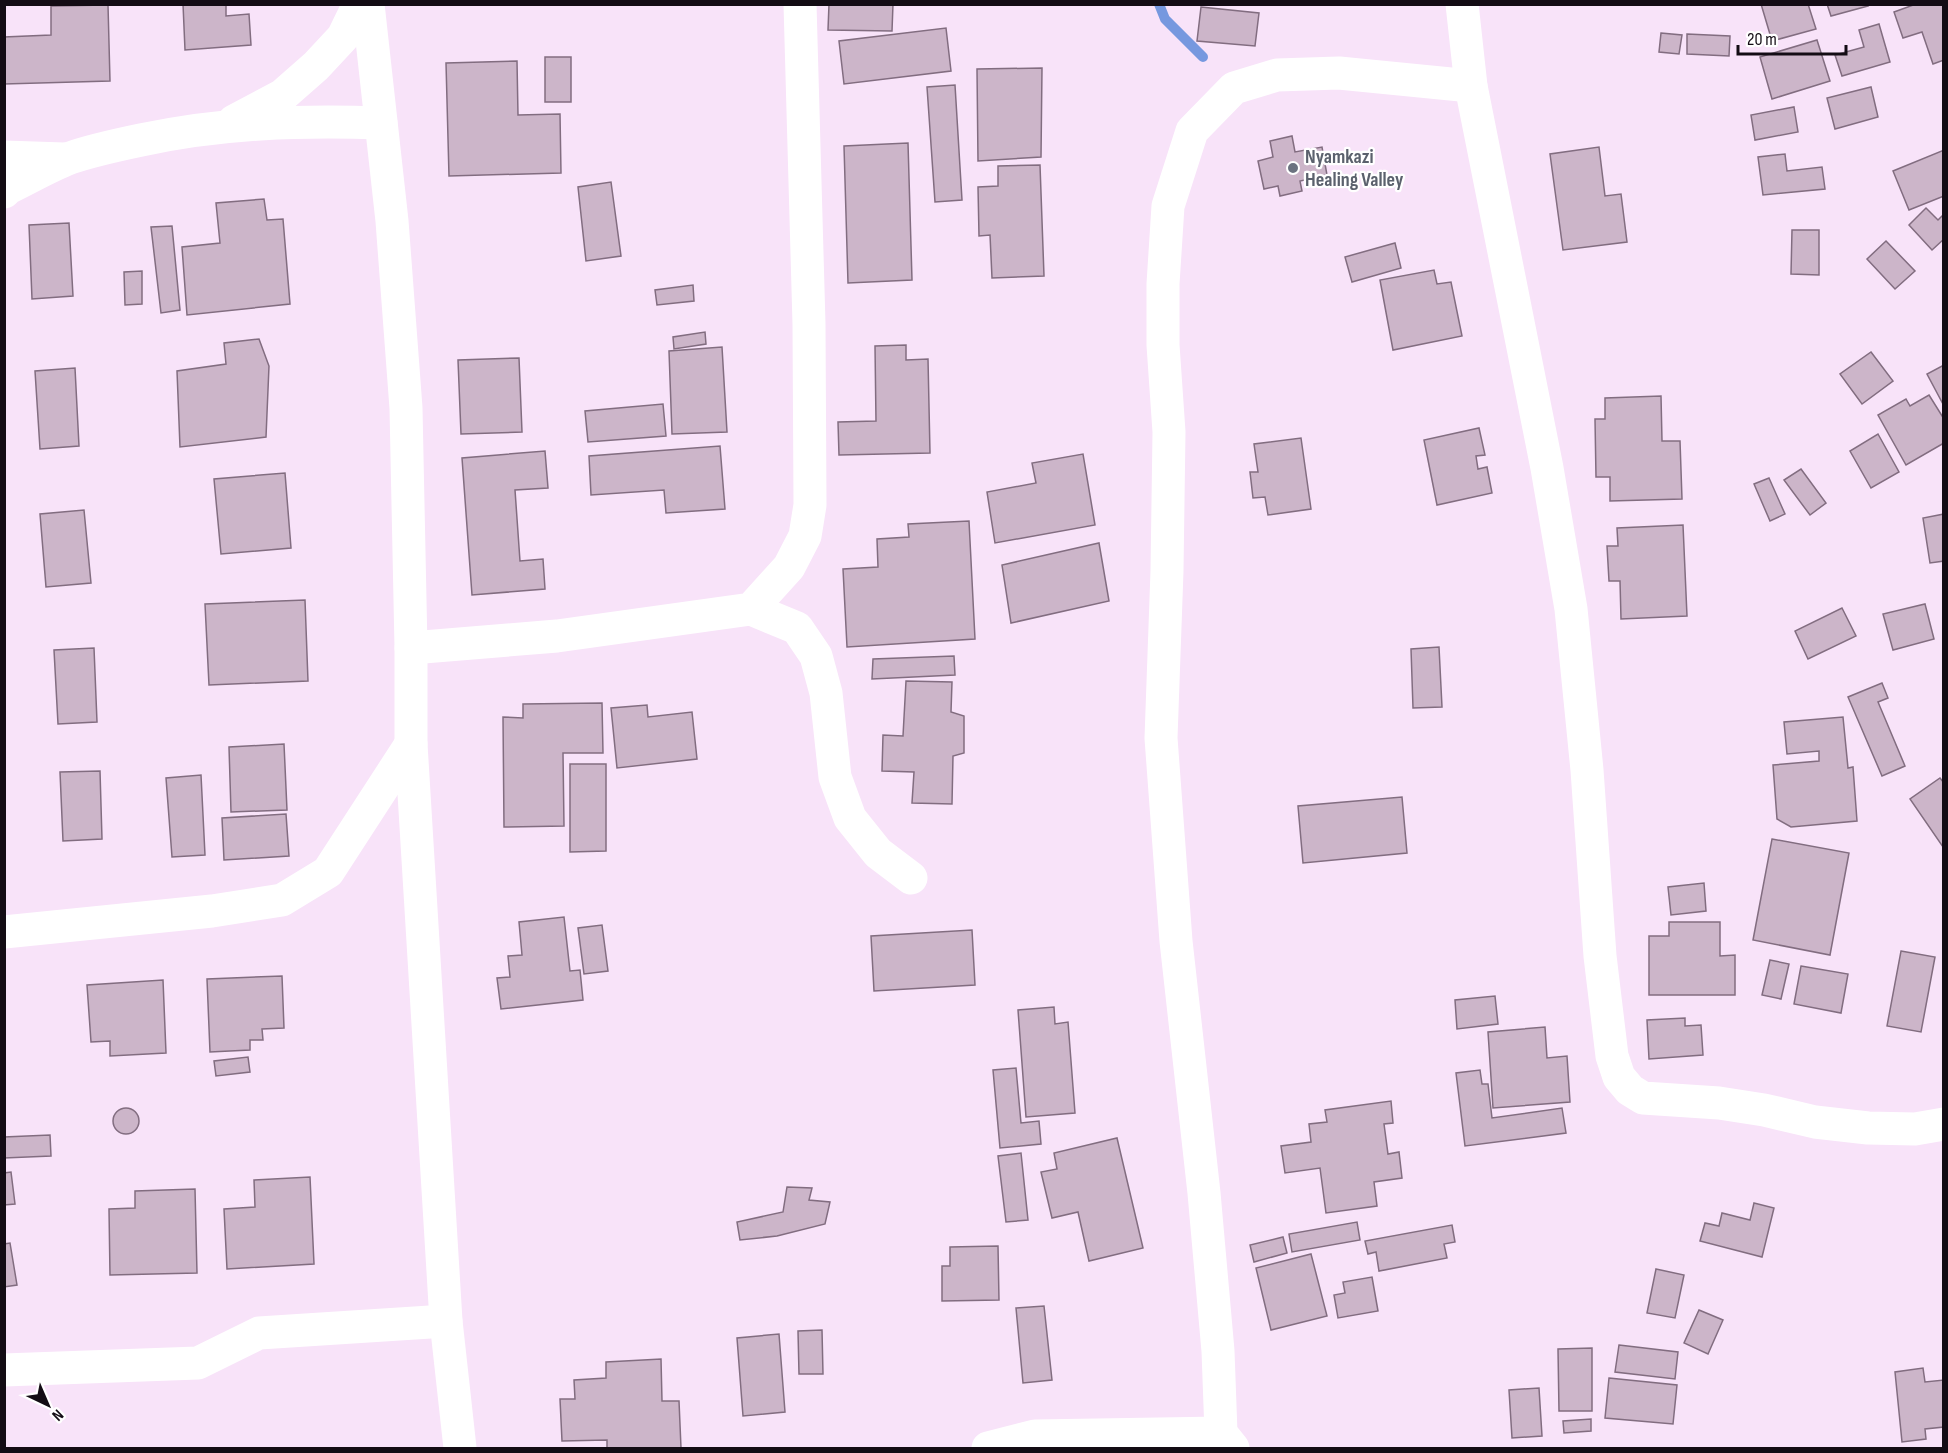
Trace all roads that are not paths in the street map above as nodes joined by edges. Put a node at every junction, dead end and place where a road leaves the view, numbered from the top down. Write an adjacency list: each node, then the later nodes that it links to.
1 (359, 4): 7 (street)
2 (368, 4): 6 (street)
3 (800, 4): 11 (street)
4 (1462, 4): 5 (street)
5 (1471, 86): 16 (street); 19 (street)
6 (381, 123): 7 (street); 12 (street)
7 (226, 126): 9 (street)
8 (4, 157): 9 (street)
9 (68, 159): 10 (street)
10 (4, 192)
11 (751, 609): 12 (street); 14 (street)
12 (411, 648): 13 (street)
13 (411, 744): 15 (street); 17 (street)
14 (911, 878)
15 (4, 932)
16 (1944, 1124)
17 (446, 1321): 18 (street); 20 (street)
18 (4, 1370)
19 (1227, 1441): 21 (street)
20 (460, 1449)
21 (988, 1449)

